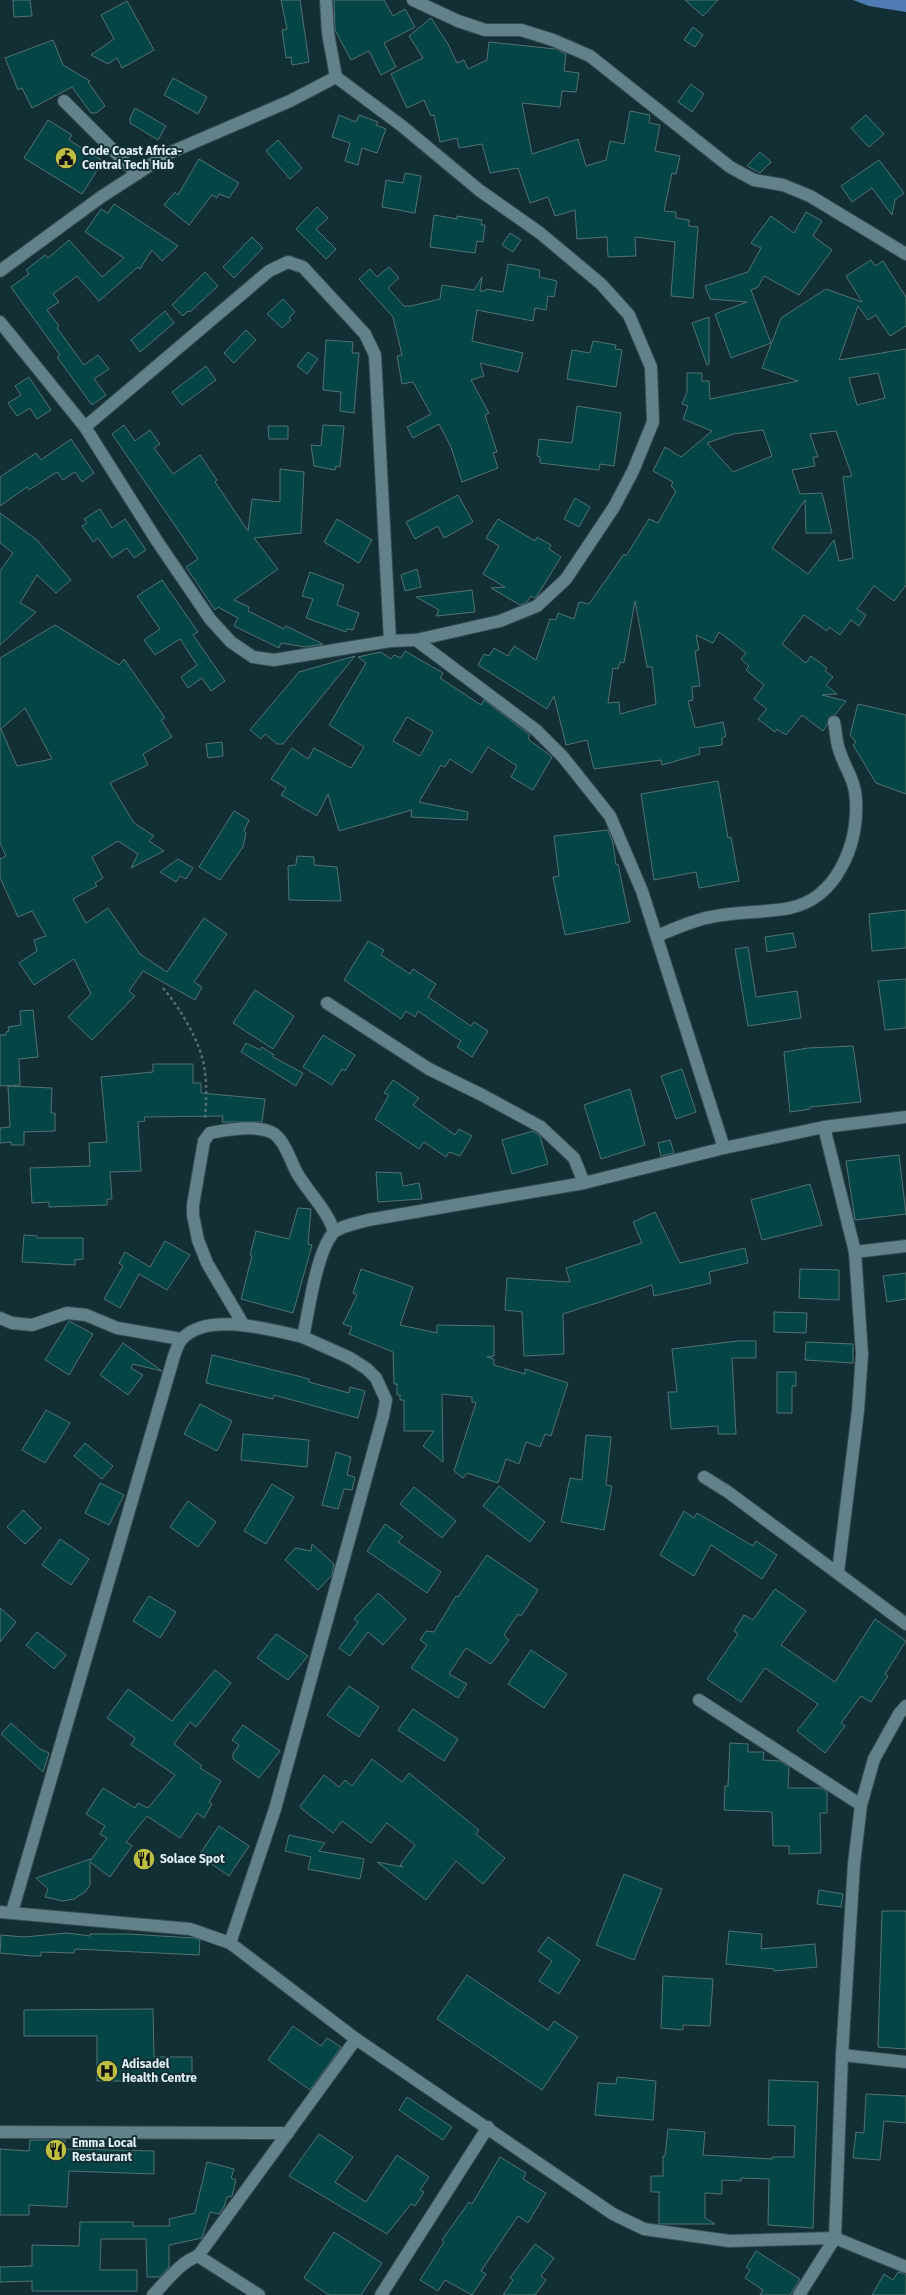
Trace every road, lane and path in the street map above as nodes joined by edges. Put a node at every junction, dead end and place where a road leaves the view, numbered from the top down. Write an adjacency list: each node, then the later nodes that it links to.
1 (326, 0): 3 (street)
2 (413, 0): 6 (street)
3 (336, 77): 5 (street); 10 (street)
4 (64, 101): 5 (street)
5 (137, 174): 7 (street)
6 (906, 254)
7 (0, 271)
8 (0, 322): 9 (street)
9 (85, 427): 11 (street); 11 (street)
10 (416, 640): 11 (street); 13 (street)
11 (390, 641)
12 (834, 722): 13 (street)
13 (656, 936): 19 (street)
14 (163, 988): 18 (path)
15 (328, 1003): 20 (street)
16 (906, 1117): 17 (street)
17 (824, 1127): 19 (street); 23 (street)
18 (210, 1133): 21 (street); 25 (street)
19 (724, 1148): 20 (street)
20 (584, 1183): 21 (street)
21 (334, 1232): 26 (street)
22 (906, 1246): 23 (street)
23 (855, 1252): 29 (street)
24 (0, 1318): 27 (street)
25 (243, 1324): 26 (street); 27 (street)
26 (303, 1337): 35 (street)
27 (181, 1339): 34 (street)
28 (704, 1477): 29 (street)
29 (838, 1572): 30 (street)
30 (906, 1624)
31 (699, 1700): 33 (street)
32 (906, 1706): 33 (street)
33 (861, 1805): 37 (street)
34 (6, 1912): 35 (street)
35 (230, 1943): 36 (street)
36 (356, 2038): 39 (street); 41 (street)
37 (842, 2055): 38 (street); 42 (street)
38 (906, 2062)
39 (488, 2127): 42 (street); 47 (street)
40 (0, 2132): 41 (street)
41 (288, 2132): 43 (street)
42 (835, 2238): 44 (street); 48 (street)
43 (198, 2256): 45 (street); 46 (street)
44 (906, 2267)
45 (153, 2295)
46 (258, 2295)
47 (381, 2295)
48 (798, 2295)

